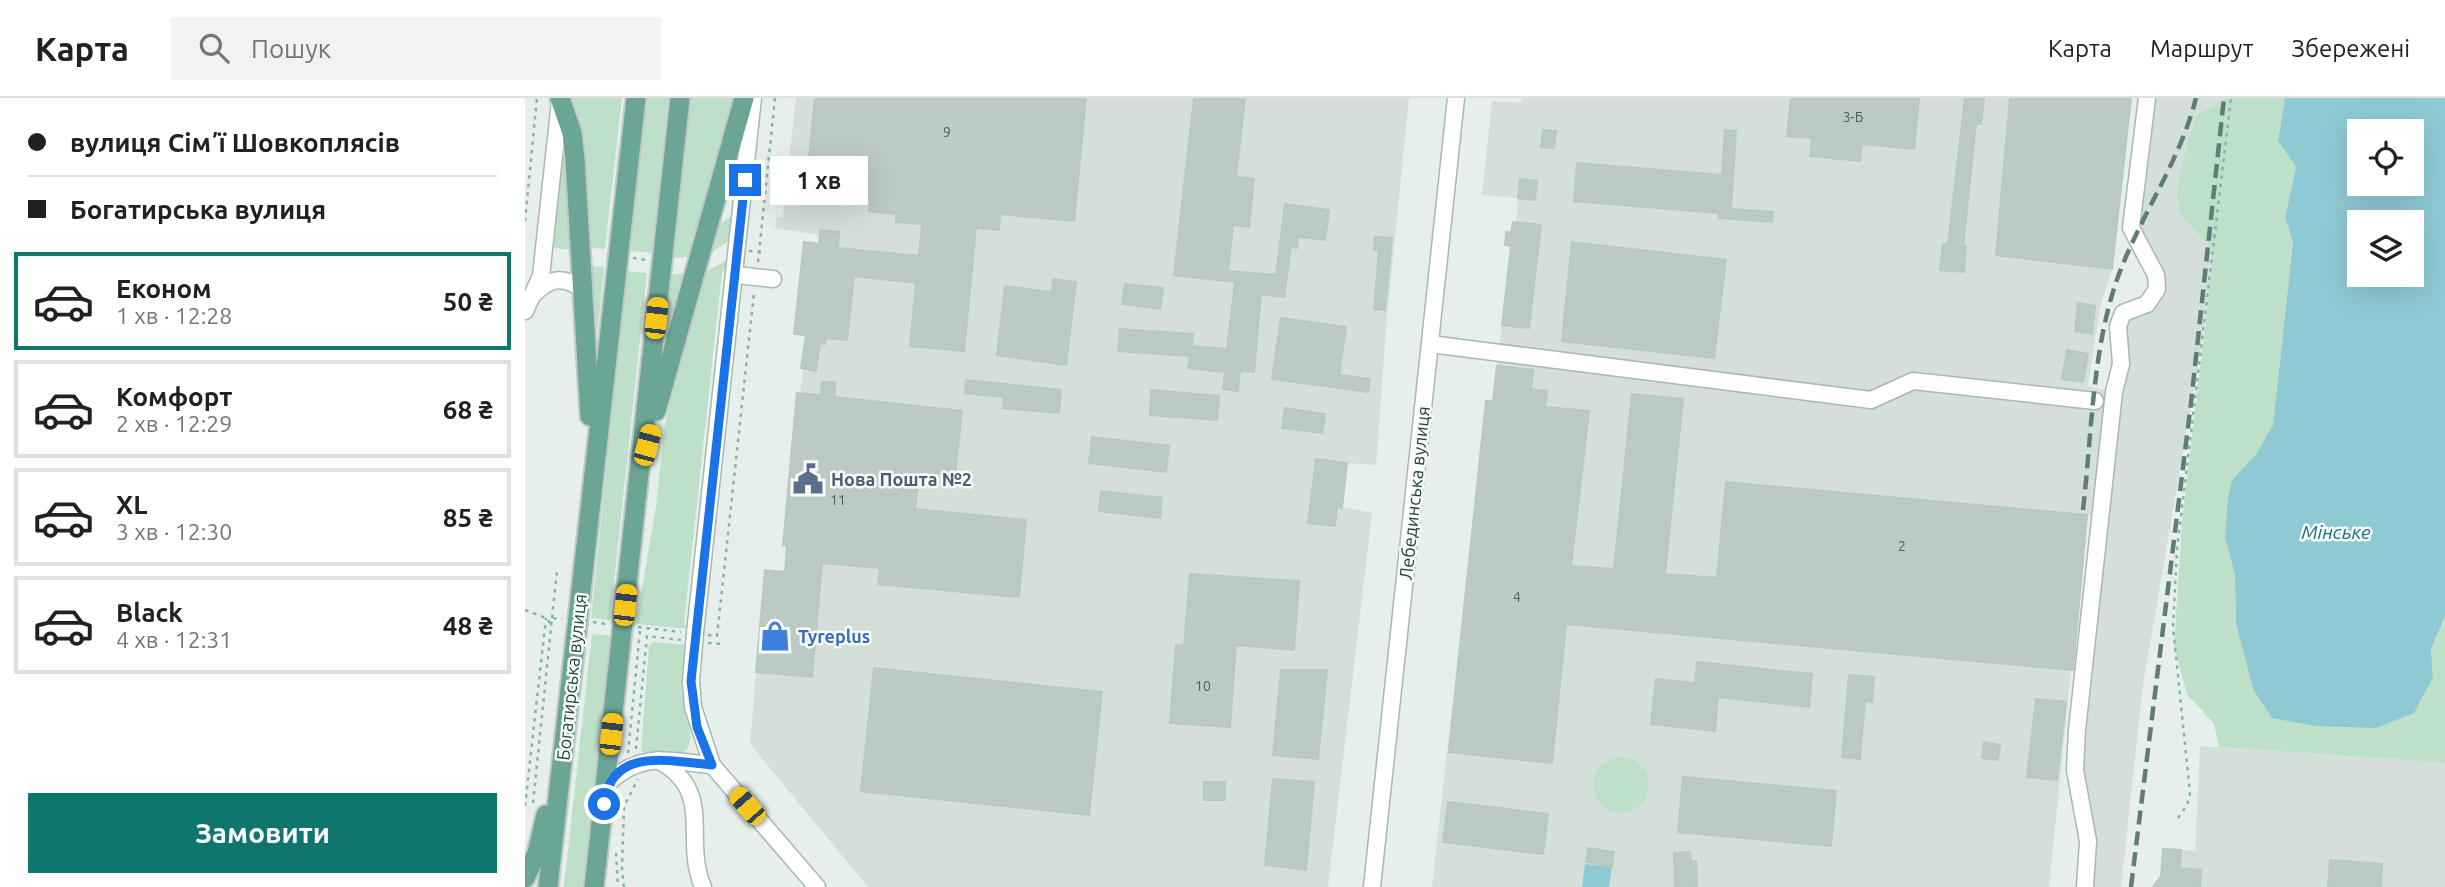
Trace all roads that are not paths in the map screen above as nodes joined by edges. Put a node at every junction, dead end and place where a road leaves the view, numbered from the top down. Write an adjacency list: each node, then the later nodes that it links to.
1 (636, 98): 15 (main road, Богатирська вулиця)
2 (680, 98): 16 (main road)
3 (744, 98): 16 (main road)
4 (753, 98): 8 (street)
5 (1456, 98): 13 (street, Лебединська вулиця)
6 (2147, 98): 29 (street)
7 (560, 99): 10 (main road, Богатирська вулиця); 11 (street)
8 (736, 275): 9 (street); 19 (street)
9 (773, 279)
10 (583, 290): 11 (street); 15 (main road, Богатирська вулиця)
11 (535, 293): 12 (street)
12 (525, 311)
13 (1430, 344): 14 (street); 28 (street, Лебединська вулиця)
14 (2095, 401)
15 (593, 467): 17 (main road, Богатирська вулиця)
16 (640, 470): 20 (main road)
17 (564, 739): 22 (main road); 23 (main road, Богатирська вулиця)
18 (658, 760): 19 (street); 20 (street); 26 (street)
19 (712, 765): 27 (street)
20 (606, 785): 21 (main road)
21 (599, 842): 24 (main road); 25 (main road)
22 (525, 878)
23 (548, 887)
24 (594, 887)
25 (607, 887)
26 (703, 887)
27 (817, 887)
28 (1372, 887)
29 (2085, 887)

